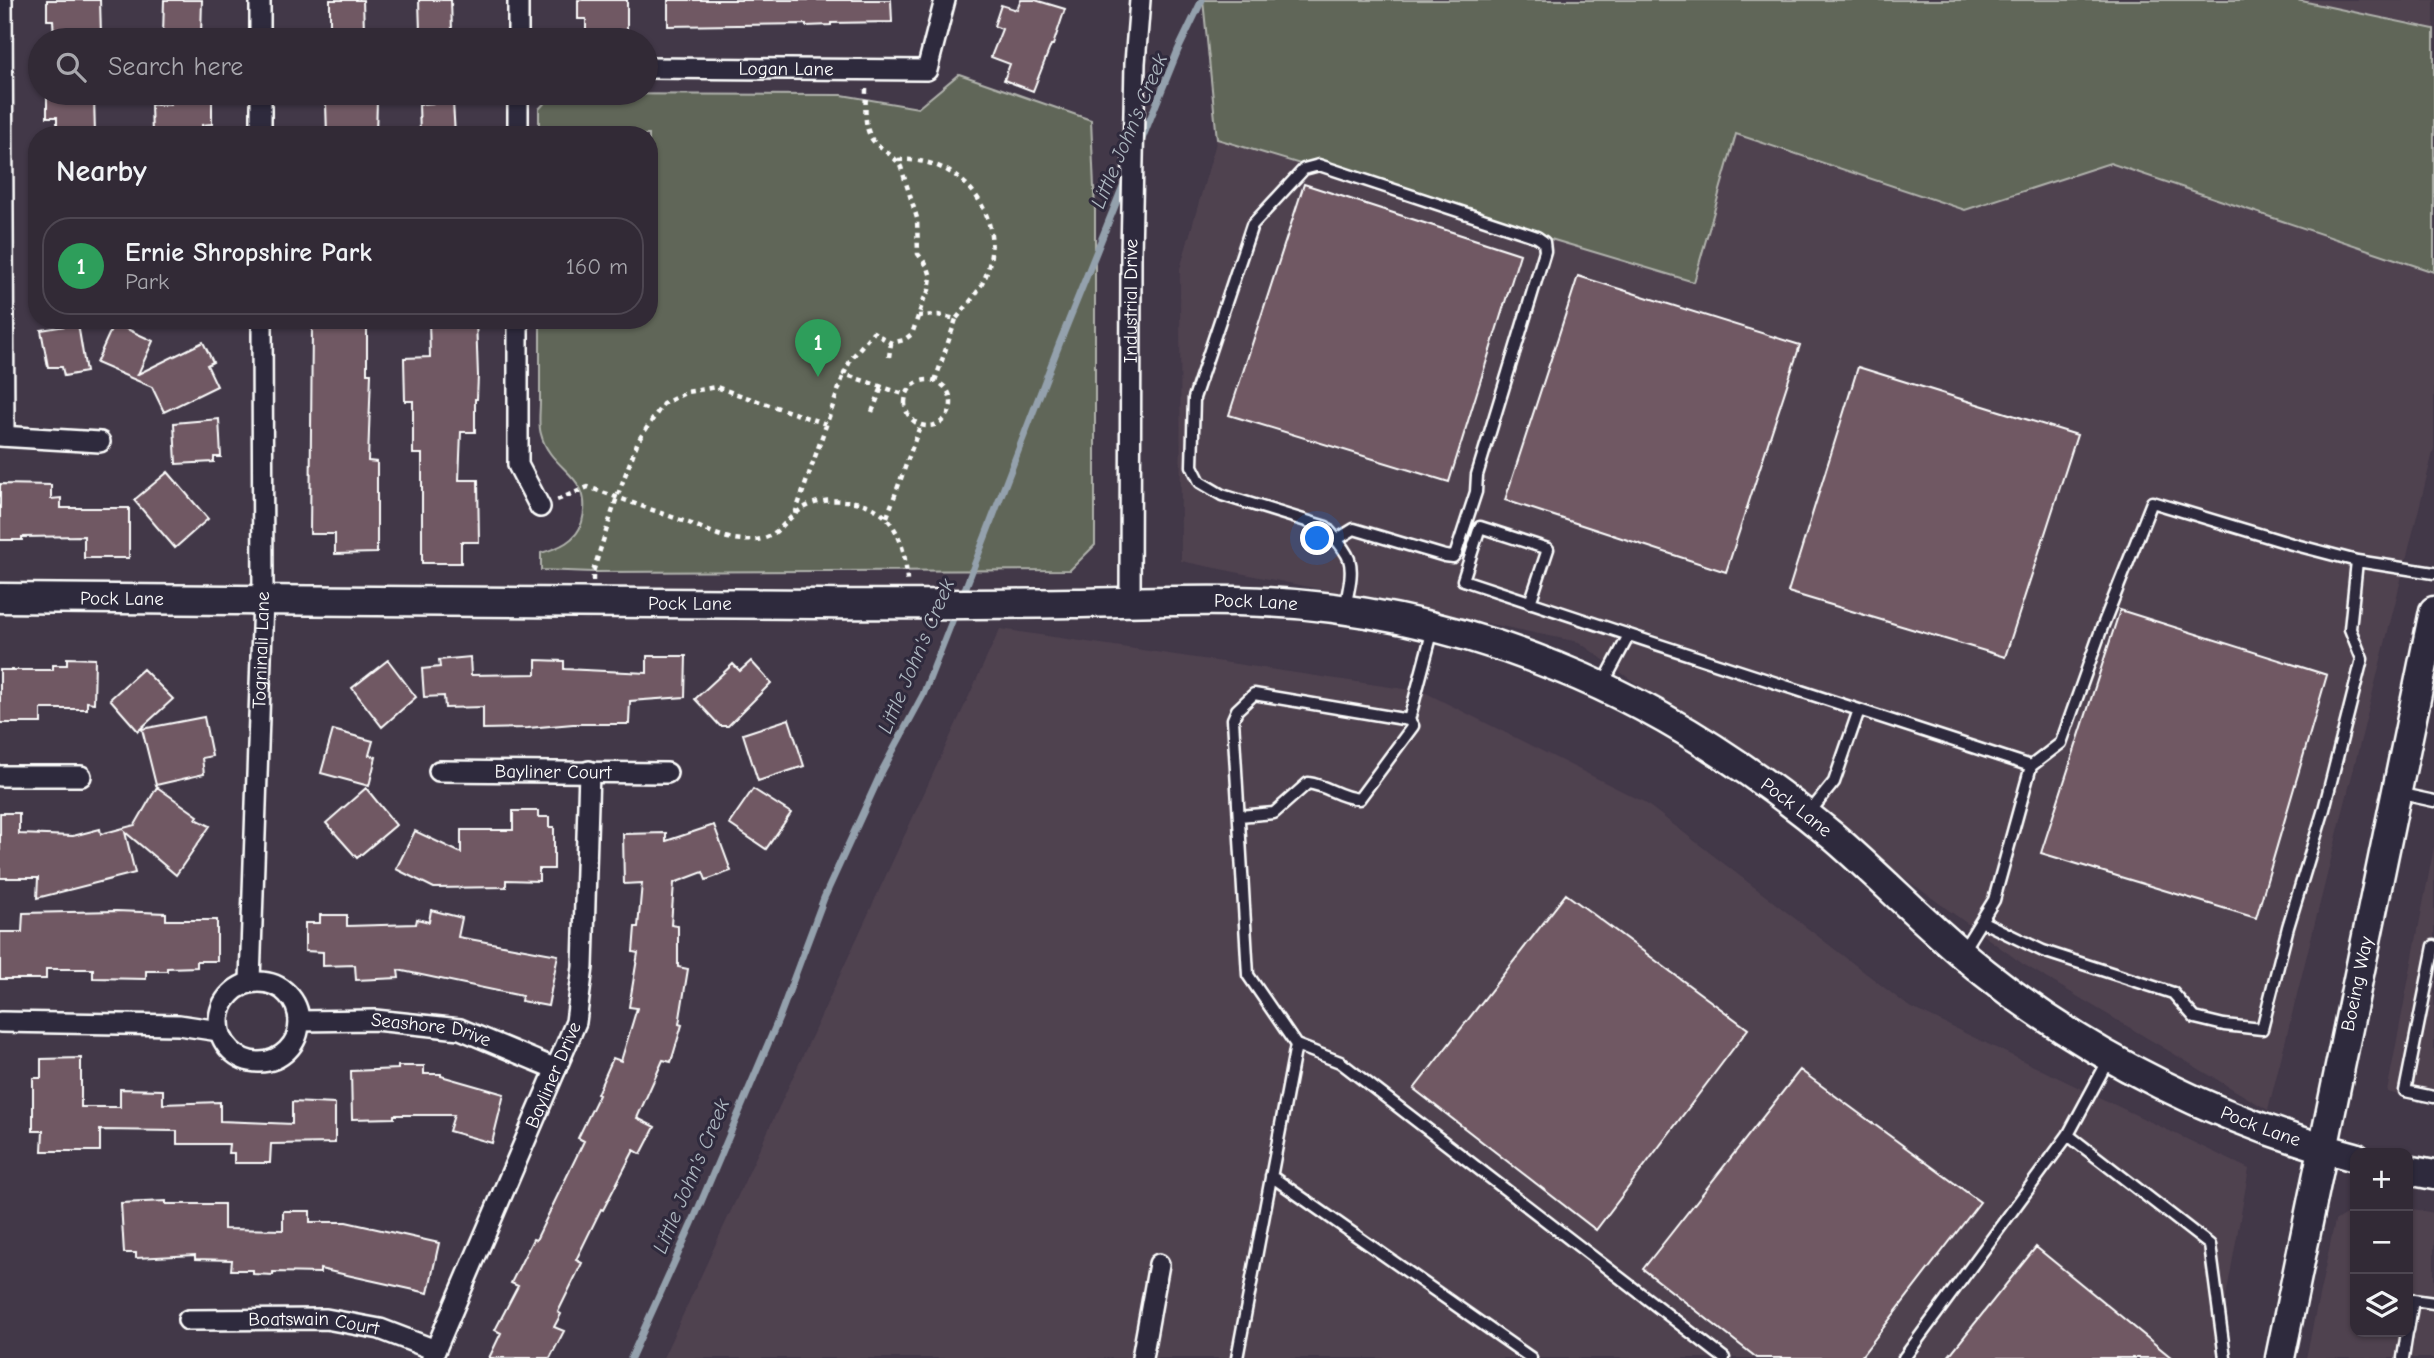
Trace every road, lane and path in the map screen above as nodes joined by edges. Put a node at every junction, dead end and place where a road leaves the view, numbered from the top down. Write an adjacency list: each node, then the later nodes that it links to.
1 (2, 0): 28 (street)
2 (260, 0): 6 (street)
3 (518, 0): 7 (street)
4 (945, 0): 9 (street, Logan Lane)
5 (1140, 0): 39 (street, Industrial Drive)
6 (260, 28)
7 (518, 28)
8 (658, 68): 9 (street, Logan Lane)
9 (866, 71): 14 (path)
10 (261, 105): 12 (street)
11 (518, 105): 13 (street)
12 (261, 126)
13 (518, 126)
14 (898, 160): 15 (path); 16 (path)
15 (918, 316): 16 (path); 19 (path)
16 (956, 319): 22 (path)
17 (262, 329): 38 (street, Togninali Lane)
18 (518, 329): 31 (street)
19 (891, 343): 20 (path); 21 (path)
20 (889, 357)
21 (844, 374): 23 (path); 26 (path)
22 (935, 381): 24 (path); 27 (path)
23 (882, 387): 24 (path); 25 (path)
24 (906, 395): 27 (path)
25 (873, 412)
26 (826, 424): 30 (path); 32 (path)
27 (920, 425): 33 (path)
28 (2, 436): 29 (street)
29 (100, 442)
30 (617, 497): 31 (path); 32 (path); 40 (path)
31 (540, 507)
32 (795, 514): 33 (path)
33 (887, 517): 42 (path)
34 (1336, 540): 34 (lane); 43 (lane)
35 (2357, 561): 36 (lane); 50 (lane); 60 (lane)
36 (2434, 573)
37 (0, 598): 38 (street, Pock Lane)
38 (263, 599): 40 (street, Pock Lane); 63 (street, Togninali Lane)
39 (1130, 602): 42 (street, Pock Lane); 43 (street, Pock Lane)
40 (593, 603): 42 (street, Pock Lane)
41 (1530, 603): 41 (lane); 46 (lane)
42 (915, 604)
43 (1345, 610): 45 (street, Pock Lane)
44 (2434, 611): 56 (street, Boeing Way)
45 (1434, 627): 47 (street, Pock Lane); 49 (lane)
46 (1629, 635): 47 (lane); 48 (lane)
47 (1601, 686): 59 (street, Pock Lane)
48 (1859, 710): 50 (lane); 59 (lane)
49 (1409, 720): 58 (lane); 58 (lane)
50 (2031, 766): 60 (lane)
51 (439, 771): 52 (street, Bayliner Court)
52 (589, 771): 53 (street, Bayliner Court); 69 (street, Bayliner Drive)
53 (667, 773)
54 (0, 776): 55 (street)
55 (81, 776)
56 (2397, 793): 57 (lane); 72 (street, Boeing Way)
57 (2434, 801)
58 (1238, 816): 67 (lane)
59 (1807, 816): 62 (street, Pock Lane)
60 (1981, 921): 62 (lane)
61 (2434, 946): 70 (lane)
62 (1961, 953): 68 (street, Pock Lane)
63 (250, 981): 64 (street); 66 (street)
64 (299, 1021): 66 (street); 69 (street, Seashore Drive)
65 (0, 1022): 66 (street)
66 (219, 1031)
67 (1296, 1045): 76 (lane); 86 (lane)
68 (2110, 1057): 71 (lane); 72 (street, Pock Lane)
69 (556, 1069): 82 (street, Bayliner Drive)
70 (2434, 1097)
71 (2068, 1135): 87 (lane); 88 (lane)
72 (2323, 1149): 73 (street, Pock Lane); 89 (street, Boeing Way)
73 (2350, 1156)
74 (2413, 1171): 75 (street)
75 (2434, 1175)
76 (1271, 1176): 84 (lane); 85 (lane)
77 (1159, 1264): 83 (street)
78 (2413, 1300): 79 (lane)
79 (2434, 1303)
80 (188, 1320): 82 (street, Boatswain Court)
81 (2407, 1337): 90 (lane)
82 (433, 1354)
83 (1142, 1358)
84 (1237, 1358)
85 (1531, 1358)
86 (1724, 1358)
87 (1904, 1358)
88 (2225, 1358)
89 (2280, 1358)
90 (2403, 1358)

